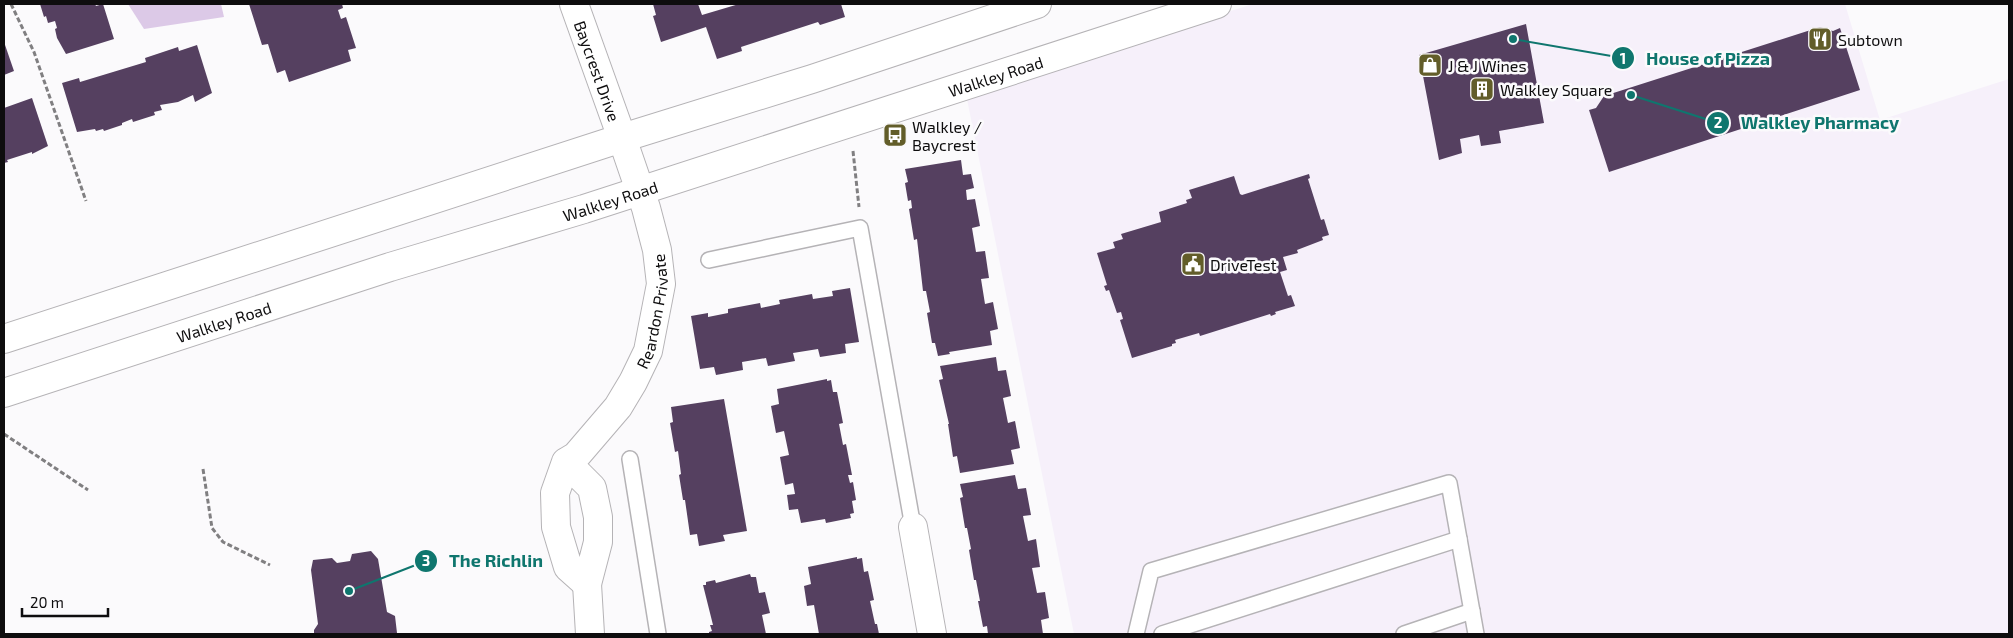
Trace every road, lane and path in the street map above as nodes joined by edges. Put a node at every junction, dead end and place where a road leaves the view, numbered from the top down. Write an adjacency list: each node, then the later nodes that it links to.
1 (11, 4): 8 (path)
2 (574, 4): 5 (main road, Baycrest Drive)
3 (1037, 4): 5 (main road)
4 (1217, 4): 7 (main road, Walkley Road)
5 (622, 138): 7 (main road, Reardon Private); 11 (main road)
6 (852, 142): 9 (path)
7 (640, 190): 12 (main road, Walkley Road); 15 (main road, Reardon Private)
8 (86, 201)
9 (860, 228): 10 (lane); 18 (lane)
10 (709, 260)
11 (4, 339)
12 (4, 394)
13 (4, 434): 17 (path)
14 (630, 459): 24 (lane)
15 (566, 462): 21 (main road, Reardon Private); 21 (main road)
16 (202, 469): 20 (path)
17 (88, 490)
18 (913, 527): 25 (main road)
19 (1459, 539): 22 (lane); 26 (lane); 27 (lane)
20 (270, 566)
21 (587, 584): 23 (main road)
22 (1472, 611): 28 (lane); 29 (lane)
23 (590, 634)
24 (658, 634)
25 (932, 634)
26 (1136, 634)
27 (1162, 634)
28 (1404, 634)
29 (1476, 634)

